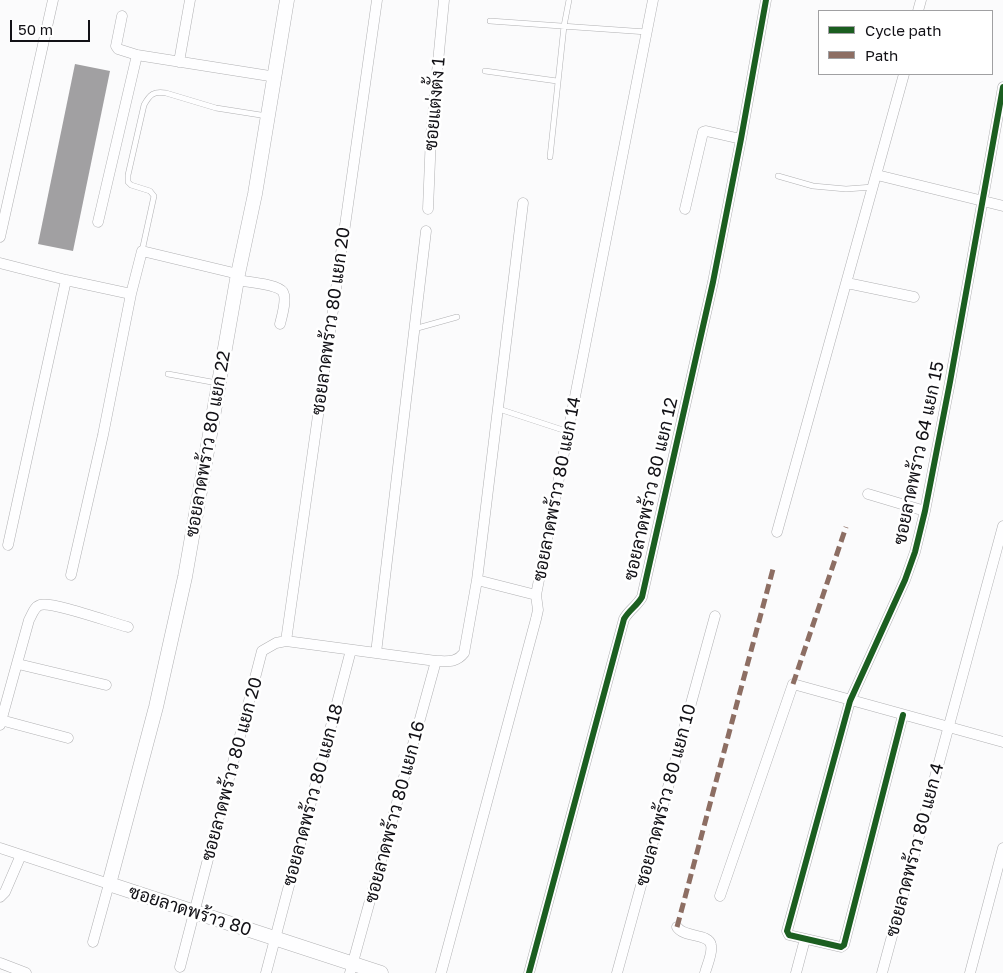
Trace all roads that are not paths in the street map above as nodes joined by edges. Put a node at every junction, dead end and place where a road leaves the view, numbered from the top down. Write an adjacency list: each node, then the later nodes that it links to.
1 (53, 0): 33 (street)
2 (190, 0): 14 (street)
3 (287, 0): 17 (street, ซอยลาดพร้าว 80 แยก 22)
4 (377, 0): 58 (street, ซอยลาดพร้าว 80 แยก 20)
5 (444, 0): 29 (street, ซอยแต่งตั้ง 1)
6 (569, 0): 11 (lane)
7 (653, 0): 12 (street, ซอยลาดพร้าว 80 แยก 14)
8 (766, 0): 21 (street, ซอยลาดพร้าว 80 แยก 12)
9 (122, 16): 13 (street)
10 (490, 22): 11 (lane)
11 (564, 26): 12 (lane); 18 (lane)
12 (647, 32): 47 (street, ซอยลาดพร้าว 80 แยก 14)
13 (138, 55): 14 (street); 31 (street)
14 (179, 62): 17 (street)
15 (485, 71): 18 (lane)
16 (904, 75): 24 (street)
17 (276, 77): 20 (street, ซอยลาดพร้าว 80 แยก 22)
18 (557, 80): 22 (lane)
19 (1003, 87): 26 (street, ซอยลาดพร้าว 64 แยก 15)
20 (269, 117): 34 (lane); 36 (street, ซอยลาดพร้าว 80 แยก 22)
21 (741, 139): 30 (street); 88 (street, ซอยลาดพร้าว 80 แยก 12)
22 (550, 157)
23 (778, 176): 25 (lane)
24 (877, 176): 25 (street); 26 (street)
25 (874, 187): 38 (street)
26 (982, 200): 28 (street); 49 (street, ซอยลาดพร้าว 64 แยก 15)
27 (523, 203): 46 (street)
28 (1003, 206)
29 (428, 209)
30 (685, 209)
31 (98, 222)
32 (426, 231): 43 (street)
33 (0, 237)
34 (142, 252): 36 (street); 39 (street)
35 (0, 263): 37 (street)
36 (238, 277): 42 (street); 45 (street, ซอยลาดพร้าว 80 แยก 22)
37 (66, 280): 39 (street); 52 (street)
38 (847, 283): 40 (street); 51 (street)
39 (131, 294): 53 (street)
40 (914, 297)
41 (457, 317): 43 (lane)
42 (280, 324)
43 (414, 329): 60 (street)
44 (168, 374): 45 (lane)
45 (219, 384): 73 (street, ซอยลาดพร้าว 80 แยก 22)
46 (499, 409): 47 (lane); 54 (street)
47 (569, 432): 55 (street, ซอยลาดพร้าว 80 แยก 14)
48 (868, 494): 49 (street)
49 (925, 511): 64 (street, ซอยลาดพร้าว 64 แยก 15)
50 (1003, 526): 67 (street, ซอยลาดพร้าว 80 แยก 4)
51 (776, 532)
52 (8, 545)
53 (71, 575)
54 (477, 580): 55 (street); 61 (street)
55 (536, 595): 87 (street, ซอยลาดพร้าว 80 แยก 14)
56 (715, 616): 89 (street, ซอยลาดพร้าว 80 แยก 10)
57 (128, 627): 62 (street)
58 (286, 641): 59 (street); 76 (street, ซอยลาดพร้าว 80 แยก 20)
59 (351, 650): 60 (street); 78 (street, ซอยลาดพร้าว 80 แยก 18)
60 (376, 653): 61 (street)
61 (436, 660): 83 (street, ซอยลาดพร้าว 80 แยก 16)
62 (18, 664): 63 (street); 66 (street)
63 (106, 685)
64 (850, 700): 65 (street); 74 (street); 79 (street, ซอยลาดพร้าว 64 แยก 15)
65 (903, 715): 67 (street); 79 (street)
66 (1, 722): 68 (street)
67 (948, 728): 69 (street); 92 (street, ซอยลาดพร้าว 80 แยก 4)
68 (68, 738)
69 (1003, 742)
70 (0, 848): 72 (street, ซอยลาดพร้าว 80)
71 (1003, 848): 93 (street)
72 (21, 855): 73 (street, ซอยลาดพร้าว 80); 75 (street)
73 (109, 884): 76 (street, ซอยลาดพร้าว 80); 80 (street)
74 (720, 896)
75 (0, 897)
76 (194, 913): 78 (street, ซอยลาดพร้าว 80); 82 (street)
77 (677, 927): 90 (street)
78 (274, 939): 83 (street, ซอยลาดพร้าว 80); 85 (street, ซอยลาดพร้าว 80 แยก 18)
79 (805, 939): 91 (street)
80 (94, 942)
81 (0, 963): 84 (street)
82 (180, 967)
83 (352, 969): 86 (street, ซอยลาดพร้าว 80)
84 (26, 973)
85 (266, 973)
86 (380, 973)
87 (441, 973)
88 (529, 973)
89 (617, 973)
90 (705, 973)
91 (796, 973)
92 (882, 973)
93 (970, 973)

